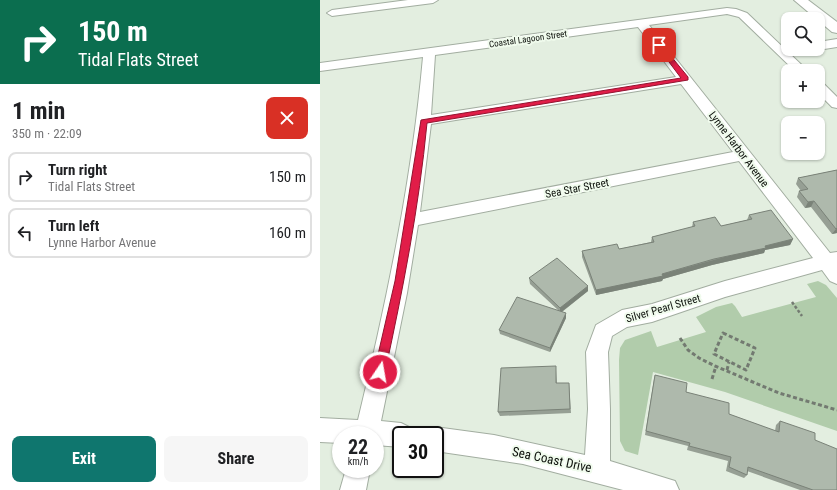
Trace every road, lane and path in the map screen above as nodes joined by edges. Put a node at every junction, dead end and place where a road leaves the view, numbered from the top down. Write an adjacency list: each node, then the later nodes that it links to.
1 (433, 0): 3 (street)
2 (800, 0): 5 (street)
3 (332, 13)
4 (641, 23): 10 (street, Coastal Lagoon Street); 11 (street, Coastal Lagoon Street); 15 (street, Lynne Harbor Avenue)
5 (837, 29)
6 (837, 34): 7 (street)
7 (825, 36)
8 (837, 43): 9 (street)
9 (825, 45)
10 (781, 46)
11 (429, 53): 14 (street, Coastal Lagoon Street); 18 (street)
12 (789, 56): 13 (street)
13 (796, 64)
14 (320, 67)
15 (686, 79): 18 (street); 19 (street, Lynne Harbor Avenue)
16 (825, 93): 17 (street)
17 (837, 104)
18 (424, 121): 20 (street)
19 (744, 155): 20 (street, Sea Star Street); 21 (street, Lynne Harbor Avenue)
20 (410, 220): 30 (street)
21 (834, 266): 34 (street, Silver Pearl Street)
22 (792, 302): 23 (path)
23 (802, 316)
24 (680, 338): 26 (path)
25 (729, 362): 25 (path); 27 (path)
26 (716, 366): 27 (path); 28 (path)
27 (727, 370): 29 (path)
28 (712, 379)
29 (837, 410)
30 (368, 426)
31 (320, 430): 32 (street)
32 (332, 431)
33 (444, 440): 34 (street, Sea Coast Drive)
34 (597, 469): 37 (street, Sea Coast Drive)
35 (356, 478): 36 (street)
36 (353, 490)
37 (666, 490)

